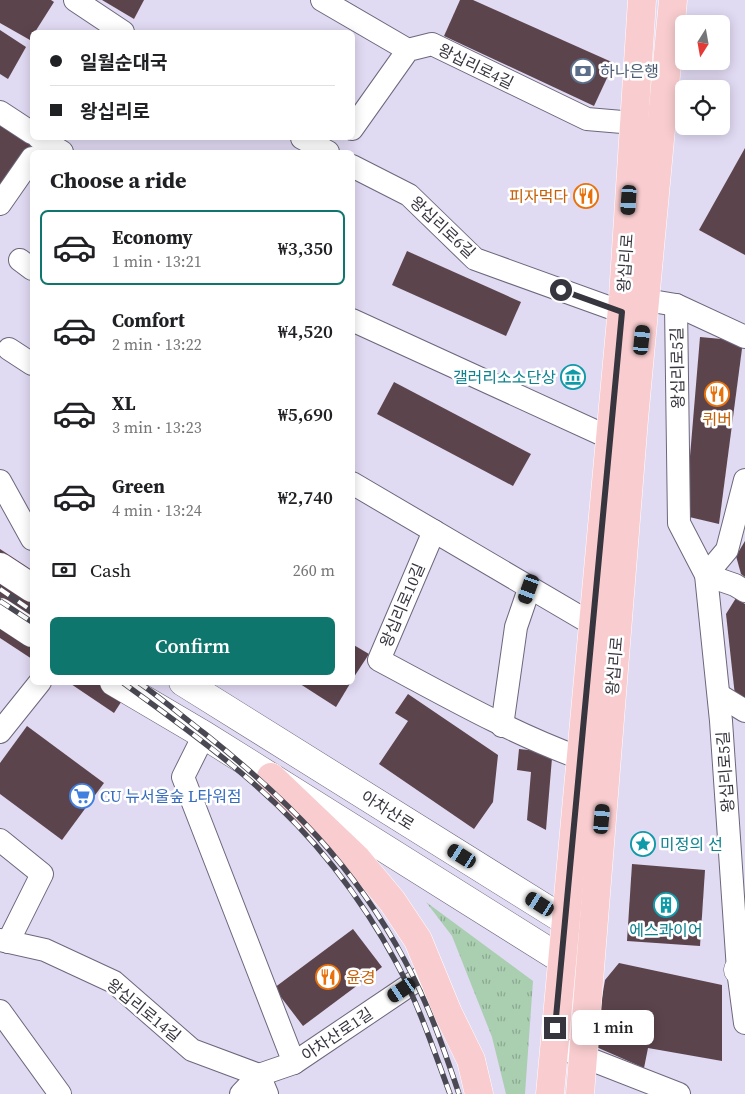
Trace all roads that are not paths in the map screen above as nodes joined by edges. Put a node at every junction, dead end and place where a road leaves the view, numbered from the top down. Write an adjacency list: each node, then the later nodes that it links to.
1 (75, 0): 5 (street)
2 (322, 0): 6 (street)
3 (642, 0): 8 (main road, 왕십리로)
4 (673, 0): 16 (main road, 왕십리로)
5 (120, 30)
6 (408, 50): 8 (street, 왕십리로4길); 9 (street)
7 (0, 112): 10 (street)
8 (634, 123): 18 (main road, 왕십리로)
9 (355, 124)
10 (30, 137)
11 (306, 140): 12 (street)
12 (324, 150)
13 (30, 162): 15 (street)
14 (355, 168): 18 (street, 왕십리로6길)
15 (0, 204)
16 (646, 300): 17 (street, 왕십리로5길); 49 (main road, 왕십리로)
17 (676, 305): 20 (street); 30 (street, 왕십리로5길)
18 (622, 312): 23 (main road, 왕십리로)
19 (355, 321): 23 (street)
20 (745, 336)
21 (9, 349): 22 (street)
22 (30, 363)
23 (610, 438): 35 (main road, 왕십리로)
24 (745, 480): 30 (street)
25 (0, 481): 28 (street)
26 (355, 485): 27 (street)
27 (434, 531): 32 (street); 42 (street, 왕십리로10길)
28 (30, 535)
29 (0, 566): 31 (main road)
30 (706, 575): 33 (street); 40 (street, 왕십리로5길)
31 (30, 587)
32 (529, 589): 35 (street); 42 (street)
33 (745, 591)
34 (0, 612): 36 (main road)
35 (592, 624): 45 (main road, 왕십리로)
36 (30, 632)
37 (38, 685): 43 (street)
38 (119, 685): 44 (main road)
39 (189, 685): 48 (main road, 아차산로)
40 (719, 695): 41 (street); 53 (street, 왕십리로5길)
41 (745, 711)
42 (502, 726): 45 (street, 왕십리로10길)
43 (0, 732)
44 (204, 735): 46 (main road); 59 (street)
45 (580, 758): 48 (main road, 왕십리로)
46 (271, 777): 51 (main road); 52 (main road)
47 (0, 840): 50 (street, 왕십리로14길)
48 (565, 920): 49 (main road, 아차산로); 51 (main road, 왕십리로)
49 (592, 938): 54 (main road, 왕십리로)
50 (4, 941): 60 (street, 왕십리로14길)
51 (561, 960): 54 (main road); 57 (main road, 왕십리로)
52 (432, 970): 59 (street, 아차산로1길); 63 (main road)
53 (742, 971): 56 (street, 왕십리로5길)
54 (589, 975): 58 (main road, 왕십리로)
55 (0, 1011): 61 (street)
56 (745, 1023)
57 (554, 1045): 58 (street); 64 (main road, 왕십리로)
58 (582, 1056): 65 (main road, 왕십리로); 66 (street)
59 (294, 1063): 60 (street, 아차산로1길)
60 (263, 1085): 62 (street, 아차산로1길)
61 (60, 1094)
62 (241, 1094)
63 (479, 1094)
64 (550, 1094)
65 (580, 1094)
66 (680, 1094)

